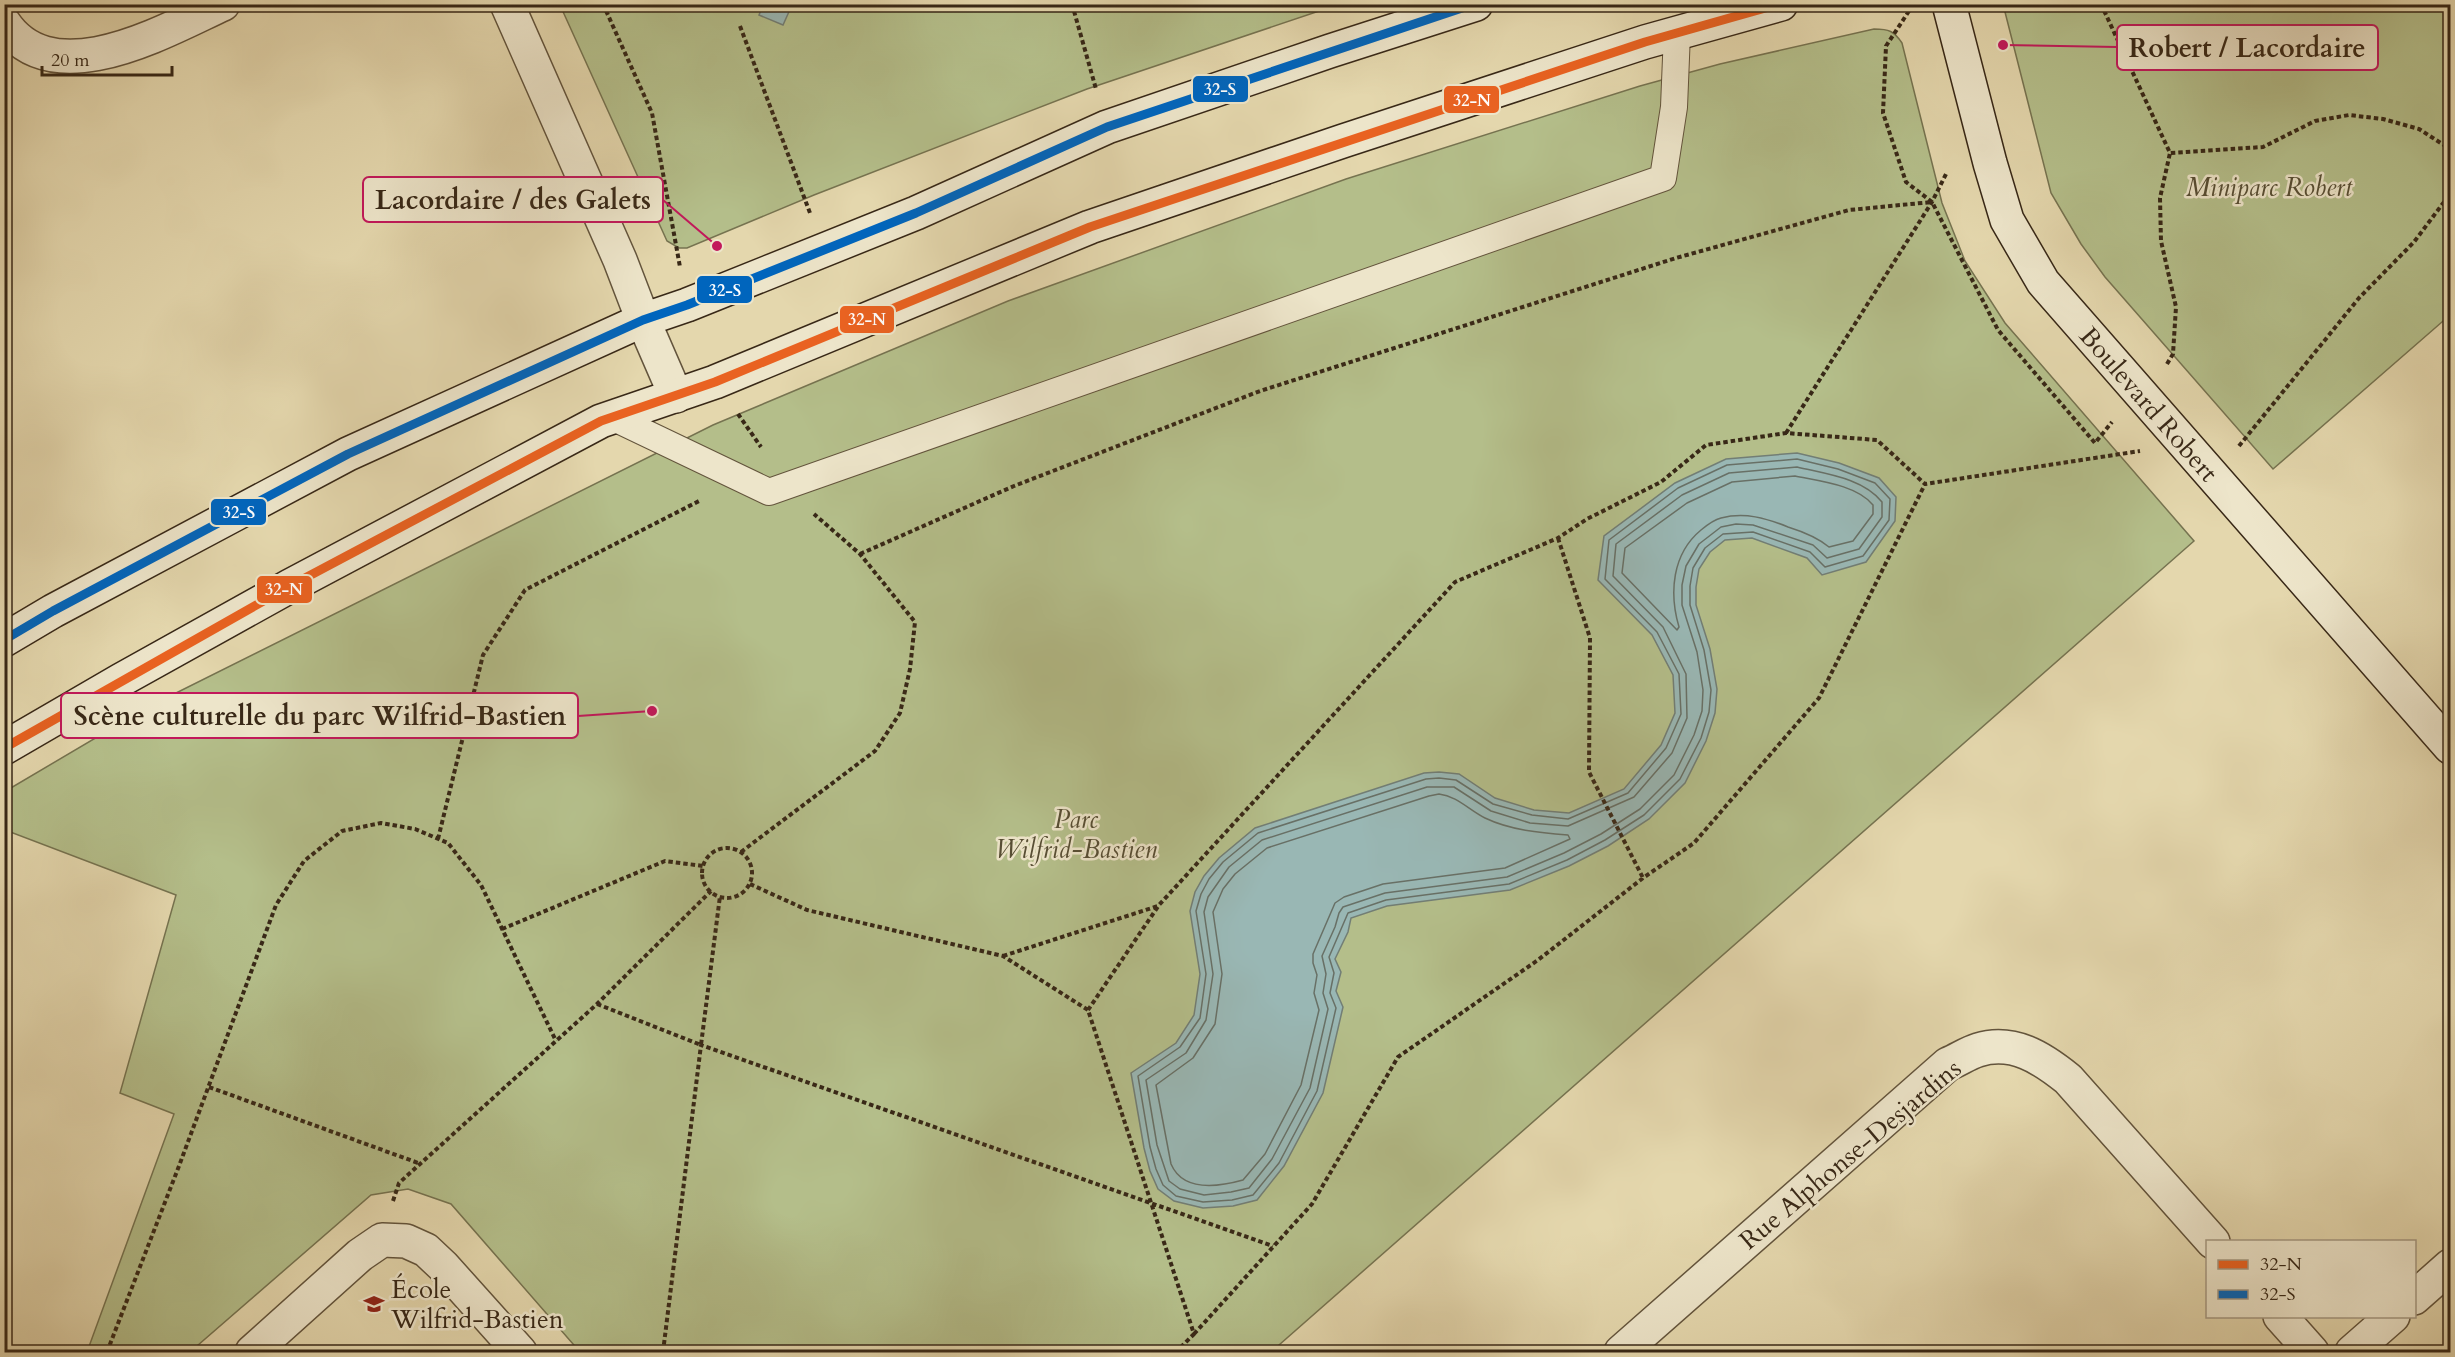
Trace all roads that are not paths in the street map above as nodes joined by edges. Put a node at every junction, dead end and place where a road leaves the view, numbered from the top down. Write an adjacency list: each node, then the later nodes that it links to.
1 (223, 4): 6 (main road)
2 (507, 4): 8 (main road)
3 (1476, 4): 8 (main road)
4 (1781, 4): 7 (main road)
5 (1949, 4): 12 (main road, Boulevard Robert)
6 (4, 23)
7 (1677, 33): 9 (main road); 10 (lane)
8 (643, 320): 9 (main road); 11 (main road)
9 (676, 396): 10 (main road)
10 (612, 417): 13 (main road)
11 (4, 640)
12 (2451, 747)
13 (4, 748)
14 (2212, 1240): 21 (main road, Rue Alphonse-Desjardins)
15 (2451, 1266): 16 (main road)
16 (2416, 1297)
17 (2281, 1318): 22 (main road)
18 (2392, 1318): 23 (main road)
19 (252, 1353): 20 (main road)
20 (520, 1353)
21 (1621, 1353)
22 (2312, 1353)
23 (2352, 1353)

